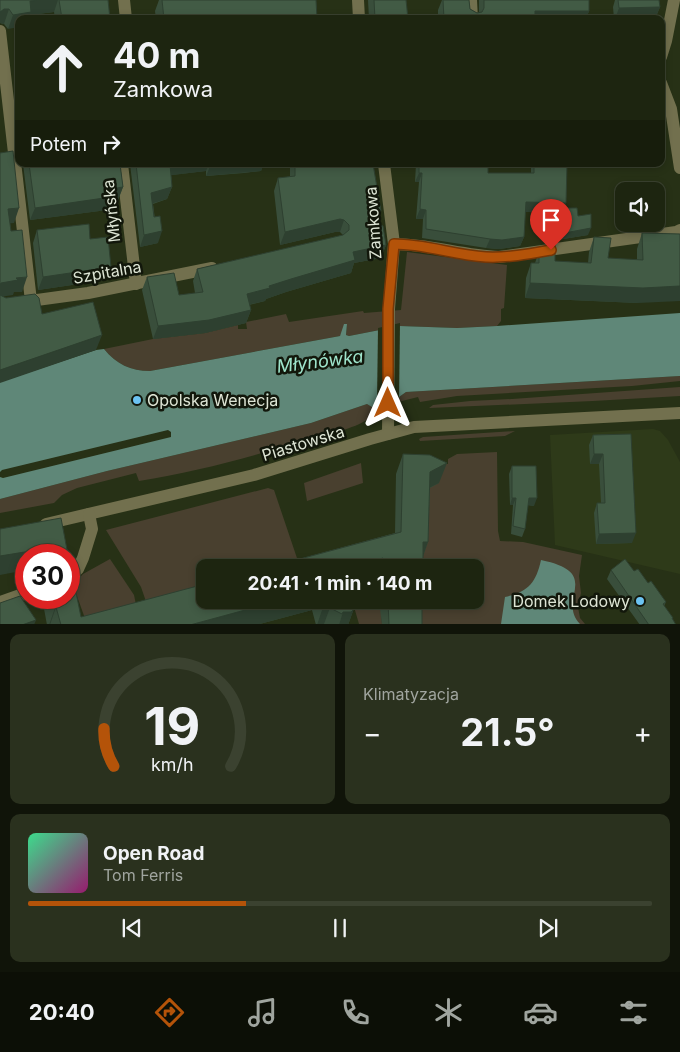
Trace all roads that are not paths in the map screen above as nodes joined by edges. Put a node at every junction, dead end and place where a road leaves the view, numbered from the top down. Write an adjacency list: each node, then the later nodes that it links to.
1 (124, 0): 6 (street)
2 (358, 0): 7 (street)
3 (472, 0): 8 (street)
4 (666, 0): 10 (street)
5 (674, 0): 10 (street)
6 (126, 15)
7 (359, 15)
8 (472, 15)
9 (0, 31): 13 (street)
10 (666, 41): 11 (street)
11 (665, 44)
12 (665, 93): 19 (street)
13 (15, 144)
14 (15, 152): 15 (street)
15 (0, 154)
16 (18, 167): 26 (street)
17 (122, 167): 25 (street, Młyńska)
18 (384, 167): 20 (street, Zamkowa)
19 (680, 168)
20 (393, 230): 22 (street); 23 (street, Zamkowa)
21 (680, 230): 23 (street)
22 (379, 231)
23 (394, 244): 29 (street, Zamkowa)
24 (223, 266): 25 (street, Szpitalna)
25 (136, 284): 26 (street, Szpitalna)
26 (31, 301): 27 (street, Szpitalna)
27 (0, 305)
28 (680, 413): 29 (street, Piastowska)
29 (388, 434): 30 (street, Piastowska)
30 (89, 514): 31 (street, Piastowska); 32 (street)
31 (32, 526)
32 (80, 565)
33 (15, 597): 34 (street)
34 (0, 602)

